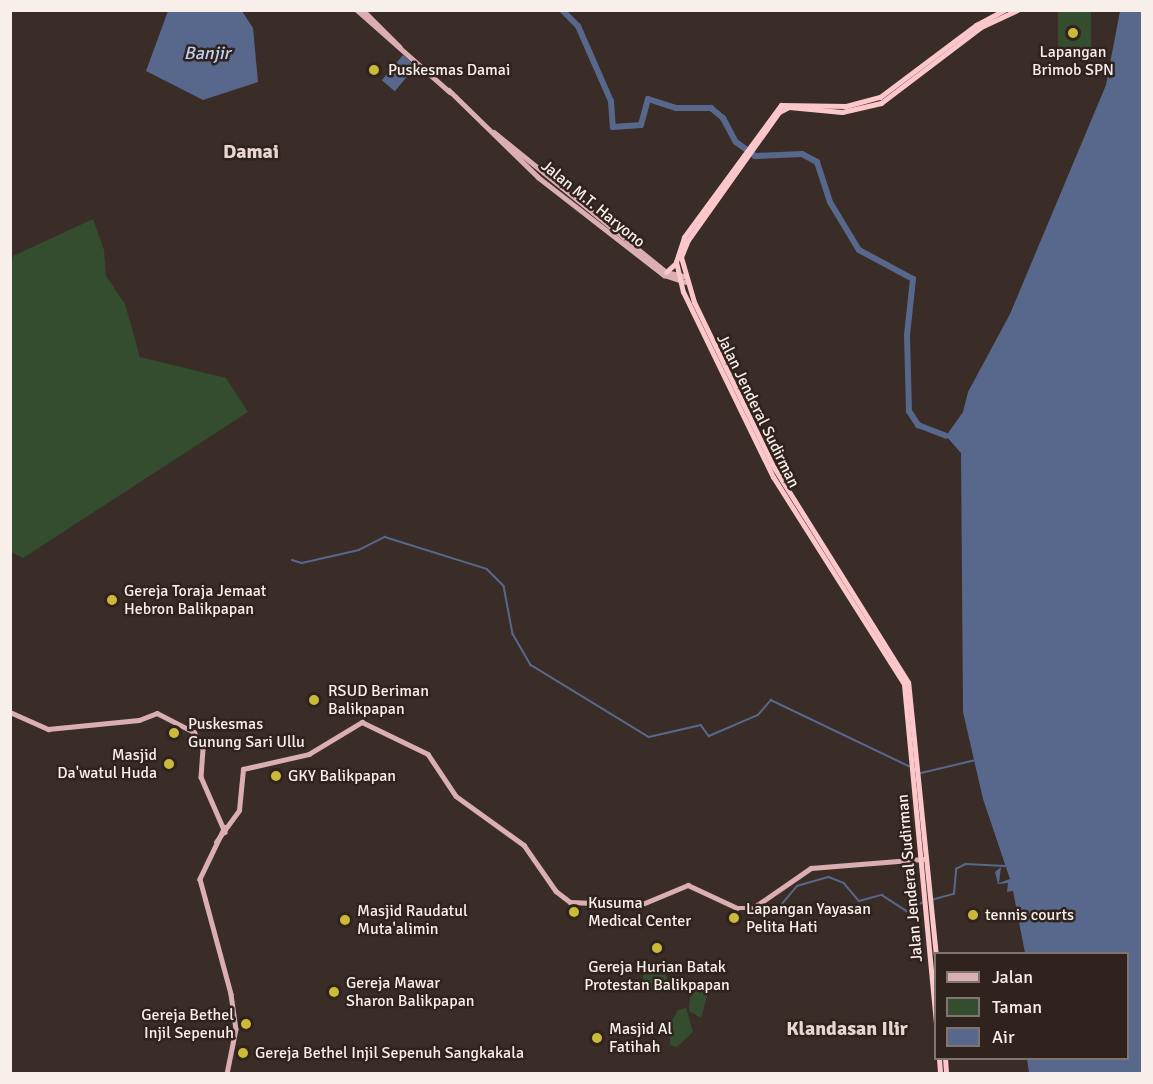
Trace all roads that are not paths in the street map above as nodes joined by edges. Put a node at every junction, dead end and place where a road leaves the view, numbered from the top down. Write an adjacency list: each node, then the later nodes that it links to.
1 (357, 10): 6 (main road, Jalan M.T. Haryono)
2 (363, 10): 6 (main road, Jalan M.T. Haryono)
3 (1004, 10): 5 (highway, Jalan Jenderal Sudirman)
4 (1017, 10): 5 (highway, Jalan Jenderal Sudirman)
5 (955, 45): 8 (highway, Jalan Jenderal Sudirman)
6 (401, 49): 7 (main road, Jalan M.T. Haryono)
7 (494, 132): 10 (main road, Jalan M.T. Haryono); 11 (main road, Jalan M.T. Haryono)
8 (742, 159): 9 (highway, Jalan Jenderal Sudirman); 11 (highway, Jalan Jenderal Sudirman)
9 (676, 262): 10 (highway); 11 (highway, Jalan Jenderal Sudirman)
10 (666, 272): 11 (main road, Jalan M.T. Haryono)
11 (682, 280): 14 (highway, Jalan Jenderal Sudirman)
12 (10, 712): 13 (main road)
13 (226, 829): 14 (main road); 18 (main road)
14 (925, 858): 15 (highway, Jalan Jenderal Sudirman)
15 (929, 902): 16 (highway, Jalan Jenderal Sudirman); 17 (highway, Jalan Jenderal Sudirman)
16 (935, 952)
17 (934, 988)
18 (227, 1074)

